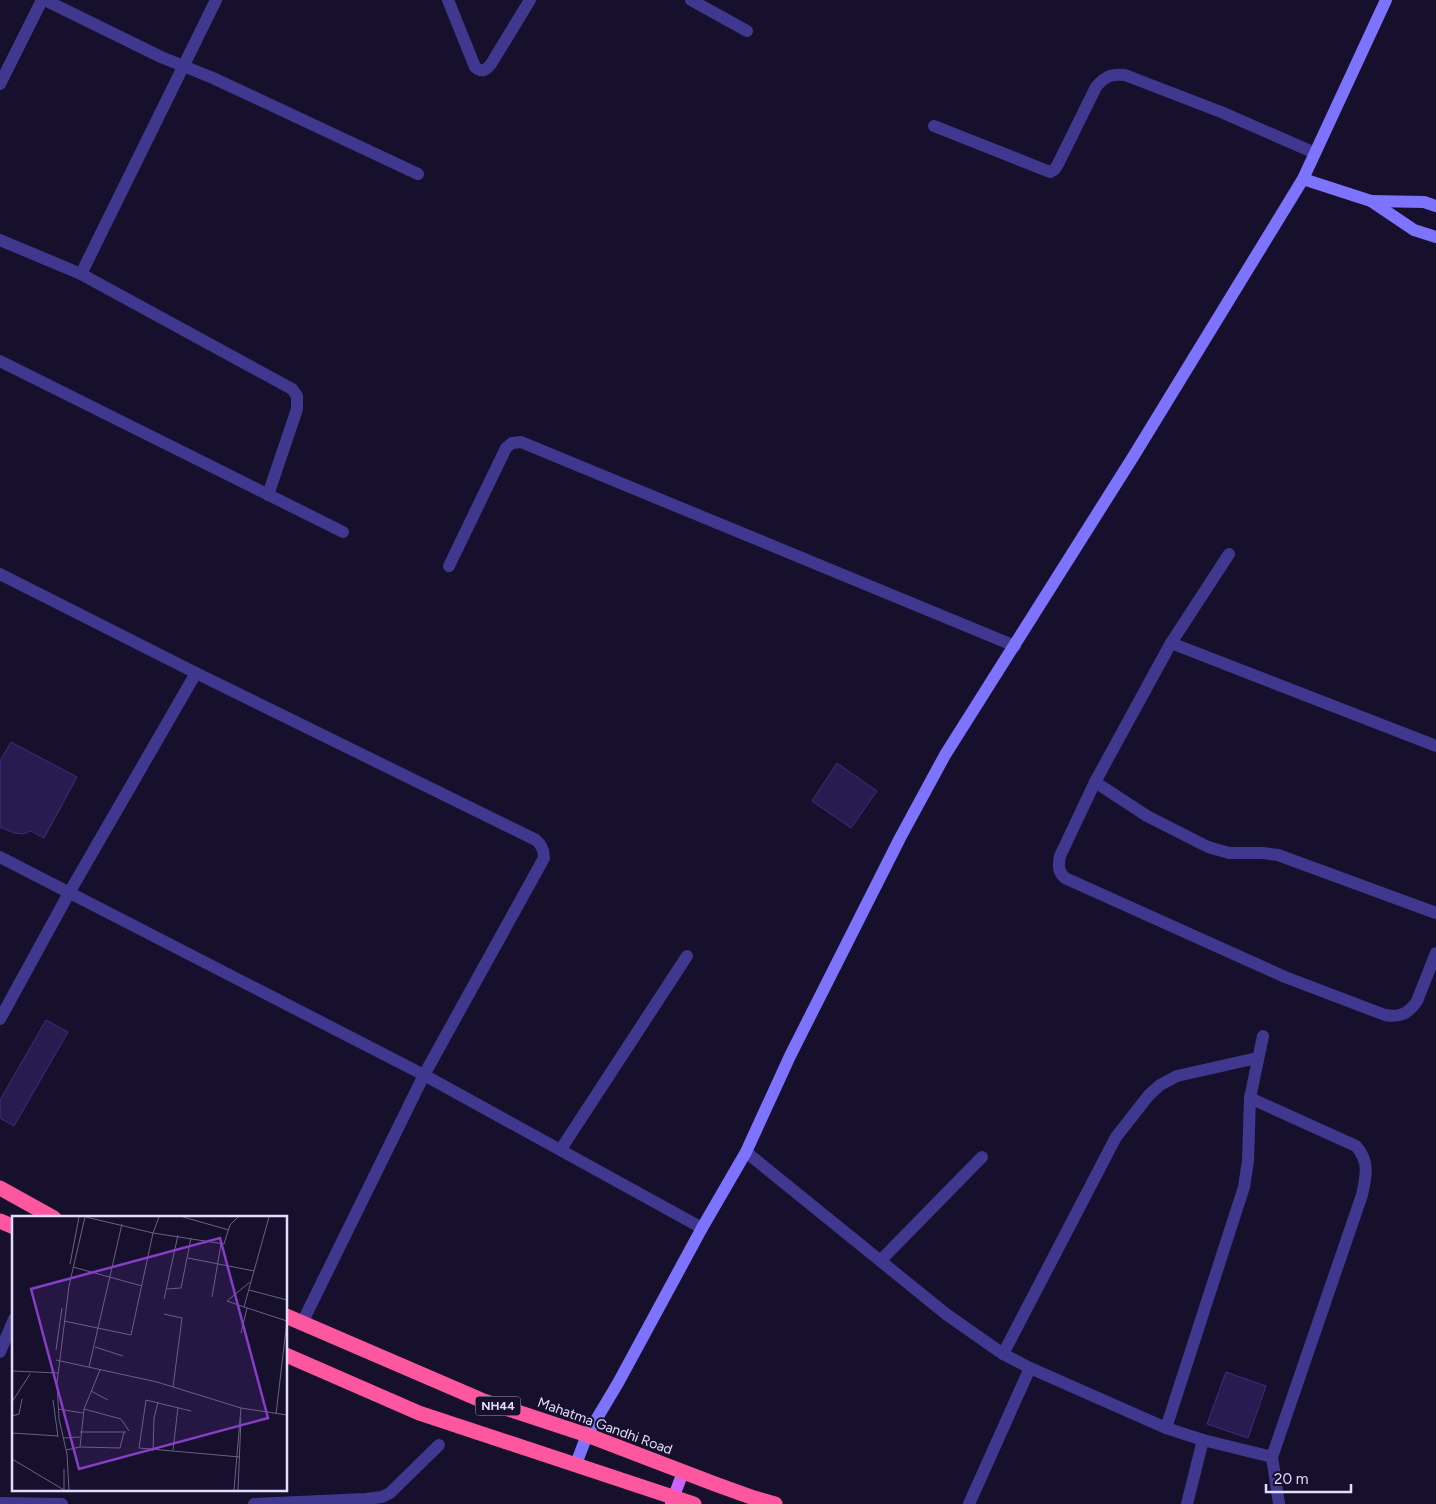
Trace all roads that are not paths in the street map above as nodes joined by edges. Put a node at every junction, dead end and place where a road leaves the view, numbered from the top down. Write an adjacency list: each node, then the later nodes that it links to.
1 (43, 0): 8 (street); 9 (street)
2 (216, 0): 8 (street)
3 (448, 0): 4 (street)
4 (530, 0)
5 (691, 0): 7 (street)
6 (1386, 0): 11 (street)
7 (747, 31)
8 (182, 66): 12 (street); 18 (street)
9 (0, 84)
10 (934, 126): 11 (street)
11 (1315, 153): 13 (street)
12 (418, 174)
13 (1303, 178): 14 (street); 26 (street)
14 (1371, 201): 15 (street); 16 (street)
15 (1436, 206)
16 (1436, 238)
17 (0, 240): 18 (street)
18 (81, 274): 20 (street)
19 (0, 361): 20 (street)
20 (268, 495): 21 (street)
21 (343, 532)
22 (1229, 554): 25 (street)
23 (449, 566): 26 (street)
24 (0, 574): 27 (street)
25 (1171, 643): 28 (street); 29 (street)
26 (1015, 646): 41 (street)
27 (196, 673): 31 (street); 38 (street)
28 (1436, 746)
29 (1095, 782): 32 (street); 33 (street)
30 (0, 857): 31 (street)
31 (70, 893): 35 (street); 38 (street)
32 (1436, 912)
33 (1436, 953)
34 (687, 956): 40 (street)
35 (0, 1019)
36 (1263, 1036): 37 (street)
37 (1257, 1058): 39 (street); 53 (street)
38 (424, 1075): 40 (street); 50 (street)
39 (1250, 1098): 56 (street); 60 (street)
40 (561, 1149): 47 (street)
41 (746, 1152): 47 (street); 48 (street)
42 (982, 1157): 48 (street)
43 (0, 1188): 44 (highway)
44 (50, 1216)
45 (0, 1221): 46 (highway)
46 (12, 1226)
47 (702, 1228): 57 (street)
48 (881, 1260): 53 (street)
49 (288, 1317): 50 (highway, Mahatma Gandhi Road / NH44)
50 (302, 1323): 57 (highway, Mahatma Gandhi Road / NH44)
51 (12, 1324): 52 (street)
52 (0, 1352)
53 (1002, 1354): 55 (street)
54 (288, 1356): 61 (highway, NH44)
55 (1030, 1368): 56 (street); 70 (street)
56 (1166, 1428): 58 (street)
57 (587, 1435): 61 (street); 62 (highway, Mahatma Gandhi Road / NH44)
58 (1202, 1440): 60 (street); 71 (street)
59 (439, 1445): 63 (street)
60 (1272, 1457): 72 (street)
61 (576, 1464): 64 (highway, NH44)
62 (683, 1472): 64 (main road); 69 (highway, Mahatma Gandhi Road / NH44)
63 (388, 1498): 67 (street)
64 (672, 1500): 68 (highway, NH44)
65 (0, 1503): 66 (street)
66 (62, 1504)
67 (254, 1504)
68 (694, 1504)
69 (775, 1504)
70 (969, 1504)
71 (1187, 1504)
72 (1279, 1504)

